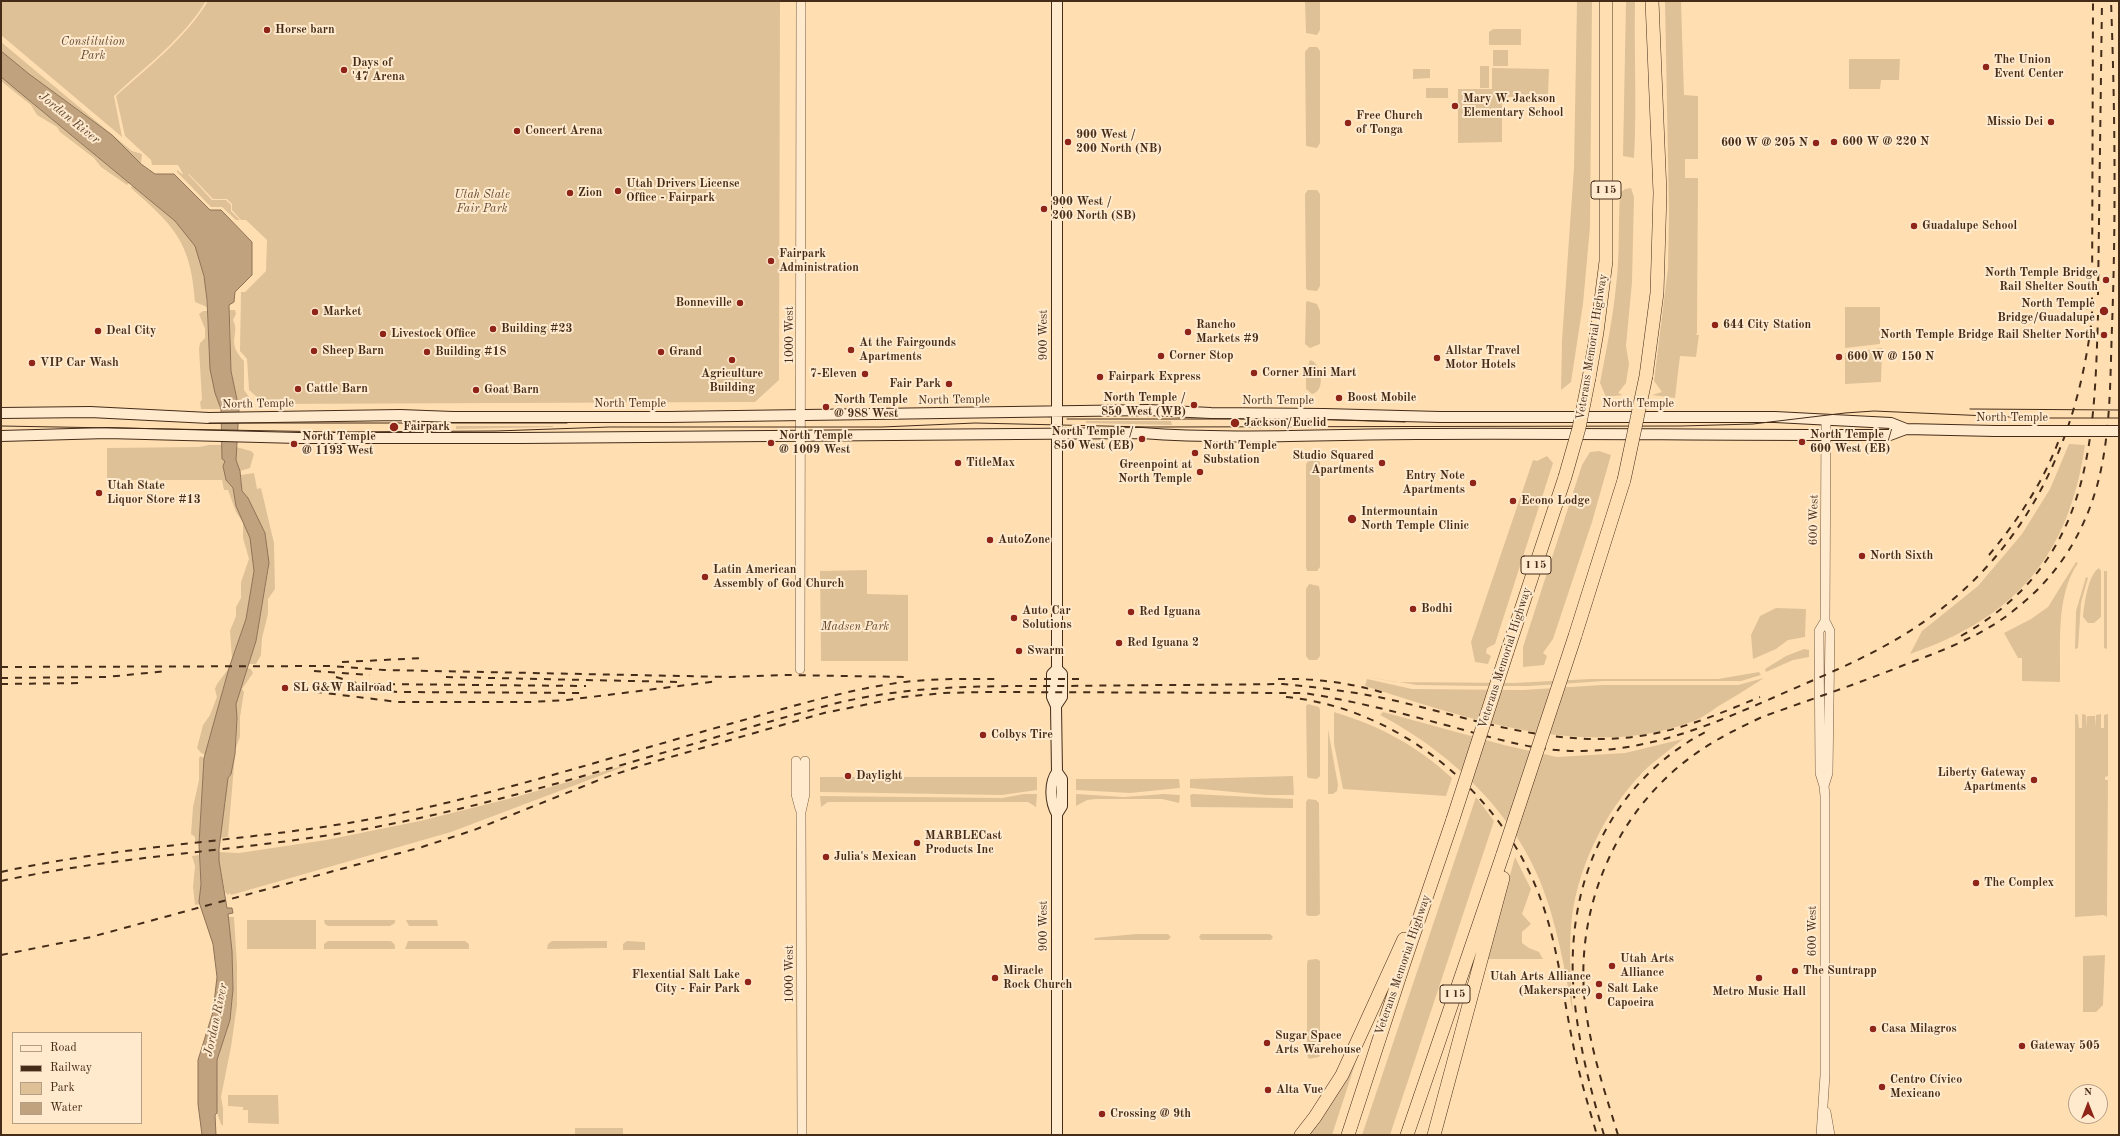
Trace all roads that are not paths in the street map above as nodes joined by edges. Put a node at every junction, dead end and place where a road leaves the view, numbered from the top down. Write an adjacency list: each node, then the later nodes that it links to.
1 (801, 1): 7 (street, 1000 West)
2 (1057, 1): 5 (main road, 900 West)
3 (1606, 1): 18 (highway, Veterans Memorial Highway / I 15, bridge)
4 (1652, 1): 17 (highway, bridge)
5 (1057, 410): 7 (main road, North Temple); 8 (main road, North Temple); 11 (main road, 900 West)
6 (1, 413): 7 (main road, North Temple)
7 (802, 414): 14 (street, 1000 West)
8 (1826, 420): 9 (main road, North Temple); 12 (street, 600 West)
9 (1906, 429): 10 (main road, North Temple, bridge); 12 (main road, North Temple)
10 (2119, 431)
11 (1057, 433): 12 (main road, North Temple); 14 (main road, North Temple); 22 (main road, 900 West)
12 (1827, 435): 20 (street, 600 West)
13 (1, 436): 14 (main road, North Temple)
14 (802, 436): 15 (street, 1000 West)
15 (800, 669)
16 (800, 761): 21 (street, 1000 West)
17 (1506, 854): 26 (highway, I 15); 27 (highway)
18 (1435, 872): 19 (highway, Veterans Memorial Highway / I 15); 23 (highway)
19 (1372, 1058): 24 (highway); 25 (highway, Veterans Memorial Highway / I 15)
20 (1824, 1101): 28 (street, 600 West); 29 (street, 600 West)
21 (802, 1135)
22 (1057, 1135)
23 (1301, 1135)
24 (1339, 1135)
25 (1348, 1135)
26 (1407, 1135)
27 (1434, 1135)
28 (1821, 1135)
29 (1830, 1135)

